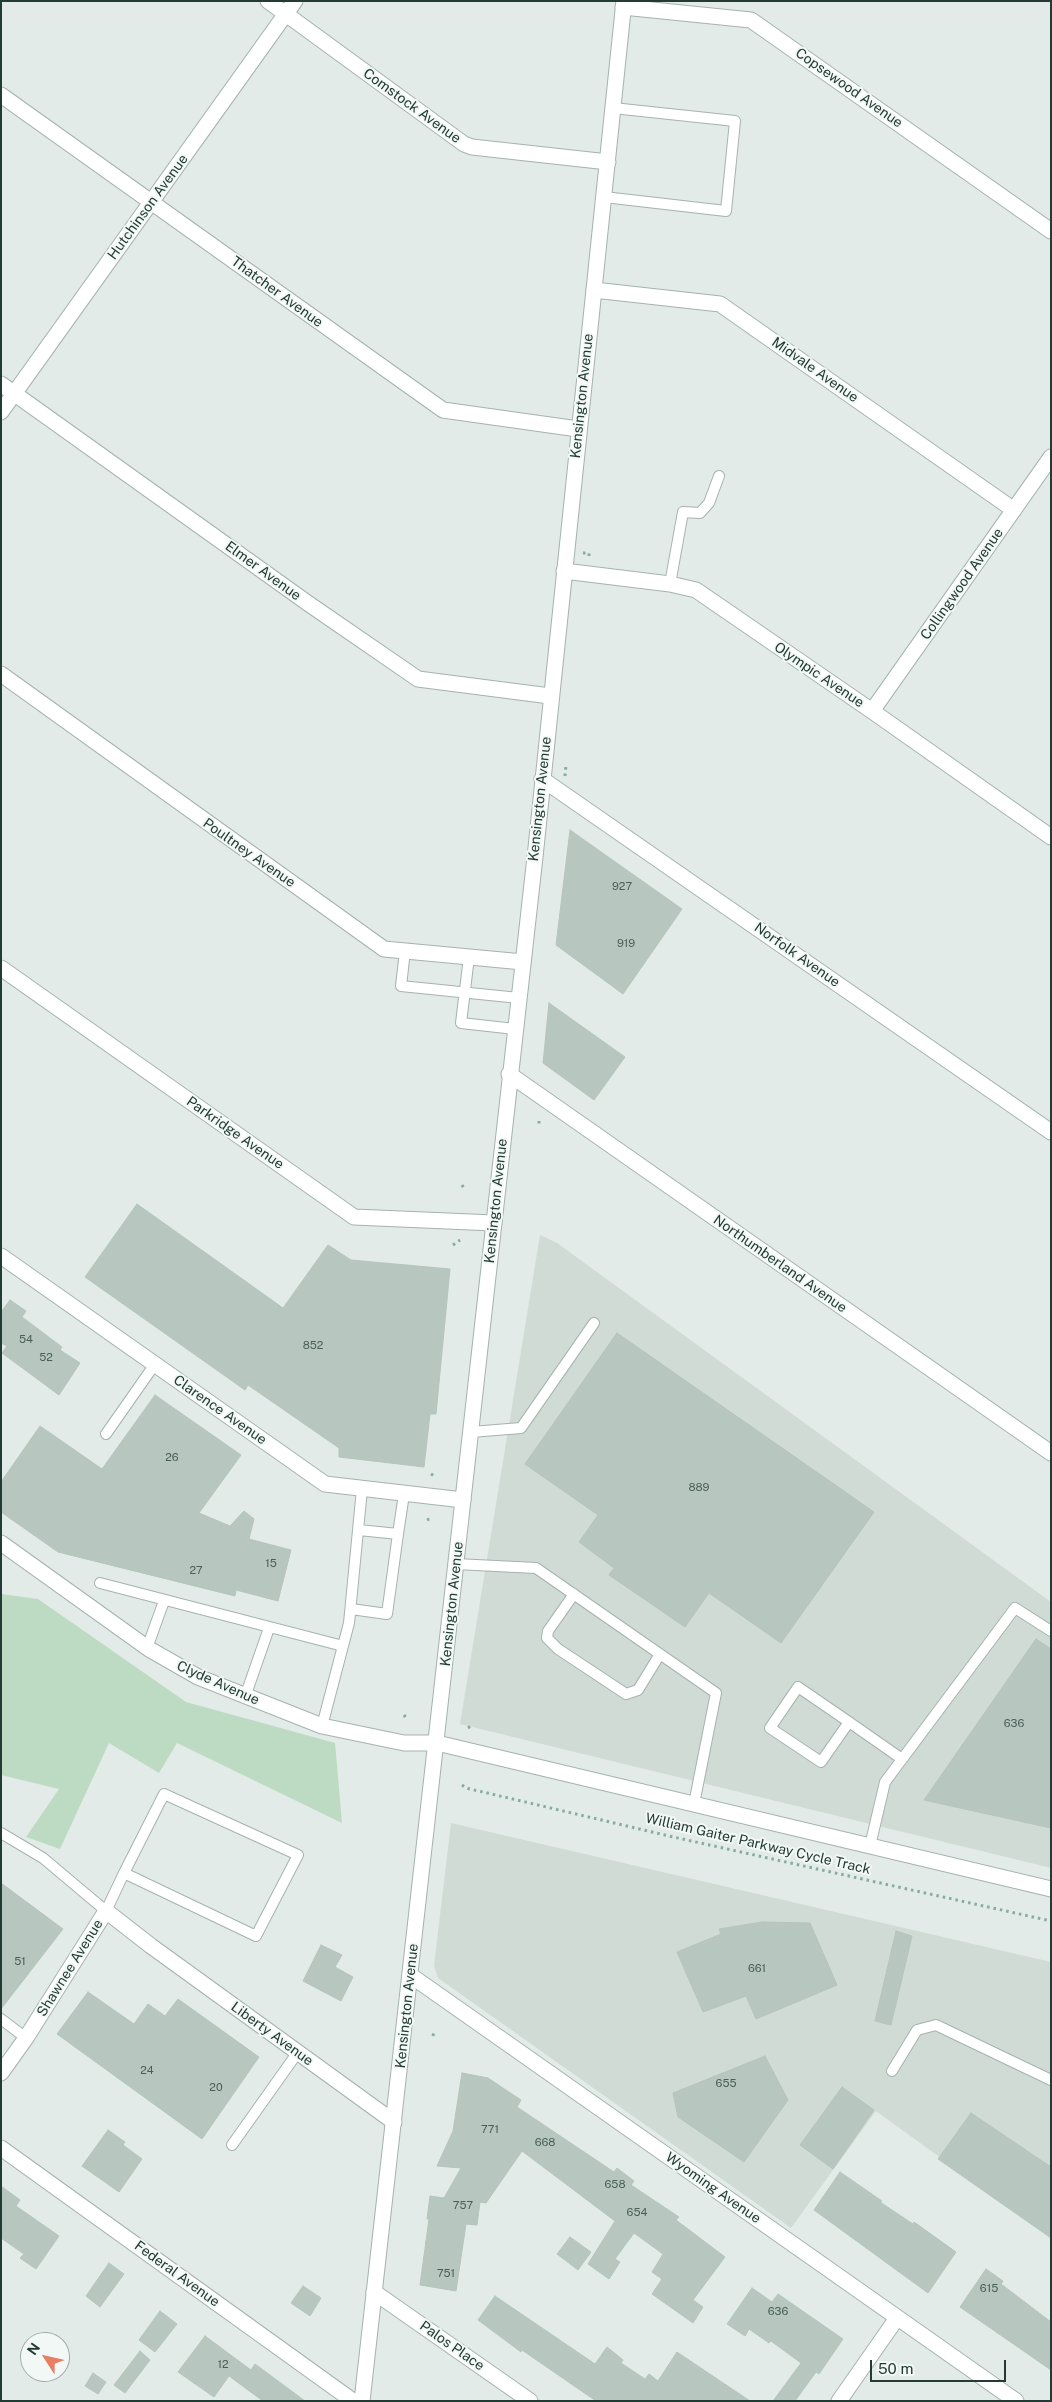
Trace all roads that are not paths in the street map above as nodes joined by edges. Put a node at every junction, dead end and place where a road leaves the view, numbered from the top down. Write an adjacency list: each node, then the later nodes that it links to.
1 (268, 1): 4 (street, Comstock Avenue)
2 (295, 1): 4 (street, Hutchinson Avenue)
3 (623, 4): 6 (street, Kensington Avenue); 10 (street, Copsewood Avenue)
4 (286, 14): 7 (street, Comstock Avenue); 9 (street, Hutchinson Avenue)
5 (1, 95): 9 (street, Thatcher Avenue)
6 (613, 108): 7 (street, Kensington Avenue); 8 (lane)
7 (608, 162): 8 (street, Kensington Avenue)
8 (604, 197): 11 (street, Kensington Avenue)
9 (152, 202): 13 (street, Hutchinson Avenue); 15 (street, Thatcher Avenue)
10 (1051, 231)
11 (594, 290): 15 (street, Kensington Avenue); 18 (street, Midvale Avenue)
12 (1, 384): 13 (street, Elmer Avenue)
13 (14, 393): 14 (street, Hutchinson Avenue); 22 (street, Elmer Avenue)
14 (1, 412)
15 (578, 429): 19 (street, Kensington Avenue)
16 (1051, 457): 18 (street, Collingwood Avenue)
17 (719, 476): 20 (lane)
18 (1014, 510): 23 (street, Collingwood Avenue)
19 (564, 571): 20 (street, Olympic Avenue); 22 (street, Kensington Avenue)
20 (670, 584): 23 (street, Olympic Avenue)
21 (1, 674): 26 (street, Poultney Avenue)
22 (550, 696): 24 (street, Kensington Avenue)
23 (872, 711): 25 (street, Olympic Avenue)
24 (542, 779): 28 (street, Kensington Avenue); 34 (street, Norfolk Avenue)
25 (1051, 837)
26 (405, 951): 27 (street, Poultney Avenue); 30 (lane)
27 (469, 957): 28 (street, Poultney Avenue); 30 (lane)
28 (523, 962): 31 (street, Kensington Avenue)
29 (1, 968): 35 (street, Parkridge Avenue)
30 (465, 993): 31 (lane); 32 (lane)
31 (519, 998): 32 (street, Kensington Avenue)
32 (515, 1029): 33 (street, Kensington Avenue)
33 (509, 1074): 35 (street, Kensington Avenue); 41 (street, Northumberland Avenue)
34 (1051, 1132)
35 (494, 1223): 39 (street, Kensington Avenue)
36 (1, 1256): 38 (street, Clarence Avenue)
37 (594, 1323): 39 (lane)
38 (155, 1364): 40 (lane); 42 (street, Clarence Avenue)
39 (470, 1432): 44 (street, Kensington Avenue)
40 (106, 1434)
41 (1051, 1453)
42 (362, 1490): 43 (street, Clarence Avenue); 45 (lane)
43 (404, 1494): 44 (street, Clarence Avenue); 46 (lane)
44 (463, 1500): 48 (street, Kensington Avenue)
45 (358, 1530): 46 (lane); 52 (lane)
46 (398, 1534): 52 (lane)
47 (1, 1544): 56 (street, Clyde Avenue)
48 (456, 1564): 50 (lane); 61 (street, Kensington Avenue)
49 (100, 1584): 51 (lane)
50 (574, 1594): 57 (lane); 57 (lane)
51 (164, 1601): 53 (lane); 56 (lane)
52 (351, 1609): 55 (lane)
53 (269, 1628): 55 (lane); 58 (lane)
54 (1051, 1631): 62 (lane)
55 (343, 1646): 60 (lane)
56 (147, 1648): 58 (street, Clyde Avenue)
57 (660, 1654): 63 (lane)
58 (245, 1697): 60 (street, Clyde Avenue)
59 (850, 1722): 59 (lane); 62 (lane)
60 (322, 1726): 61 (street, Clyde Avenue)
61 (437, 1744): 63 (street, Clyde Avenue); 70 (street, Kensington Avenue)
62 (902, 1759): 65 (lane)
63 (694, 1804): 65 (street, Clyde Avenue)
64 (1, 1833): 68 (lane)
65 (870, 1846): 67 (street, Clyde Avenue)
66 (124, 1873): 66 (lane); 68 (lane)
67 (1051, 1889)
68 (106, 1911): 69 (street, Shawnee Avenue); 72 (street, Shawnee Avenue)
69 (150, 1946): 73 (street, Liberty Avenue)
70 (410, 1976): 77 (street, Kensington Avenue); 81 (street, Wyoming Avenue)
71 (1, 2019): 72 (lane)
72 (26, 2038): 75 (street, Shawnee Avenue)
73 (298, 2052): 77 (street, Liberty Avenue); 78 (lane)
74 (892, 2072): 76 (lane)
75 (1, 2073)
76 (1051, 2080)
77 (394, 2122): 80 (street, Kensington Avenue)
78 (232, 2145)
79 (1, 2148): 82 (street, Federal Avenue)
80 (374, 2292): 83 (street, Kensington Avenue); 84 (street, Palos Place)
81 (897, 2318): 85 (street); 86 (street, Wyoming Avenue)
82 (353, 2401)
83 (362, 2401)
84 (530, 2401)
85 (839, 2401)
86 (1016, 2401)

